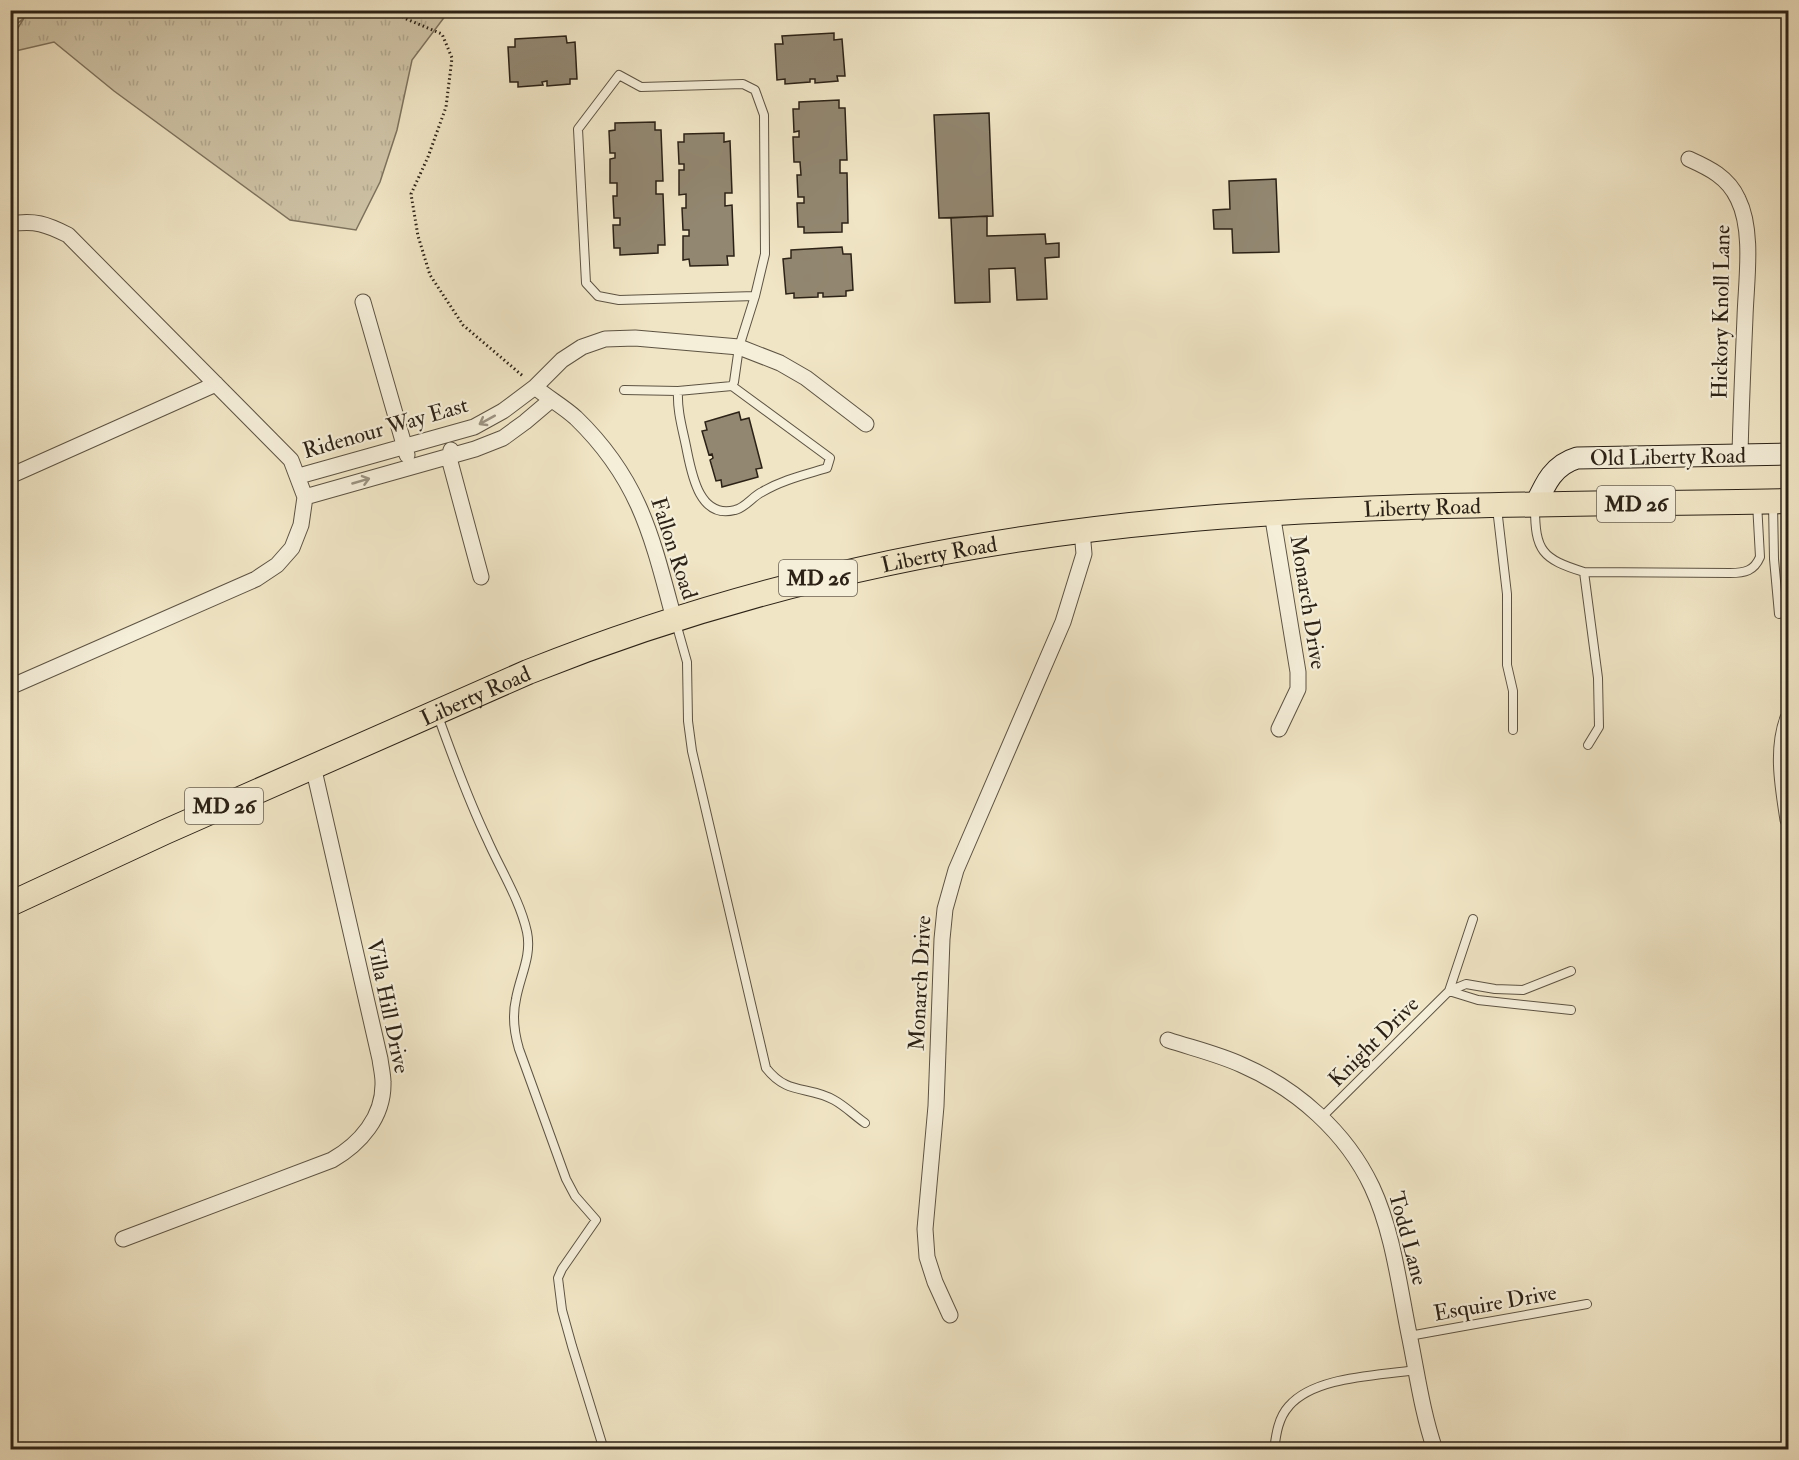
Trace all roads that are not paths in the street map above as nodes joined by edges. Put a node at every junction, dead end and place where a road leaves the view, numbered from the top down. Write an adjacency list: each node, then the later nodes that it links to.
1 (1689, 159): 16 (street, Hickory Knoll Lane)
2 (10, 224): 6 (street)
3 (755, 296): 3 (lane); 5 (lane)
4 (363, 303): 14 (street)
5 (739, 347): 7 (lane); 8 (street, Ridenour Way East); 12 (street, Ridenour Way East)
6 (216, 384): 19 (street); 20 (street)
7 (732, 386): 10 (lane); 10 (lane)
8 (535, 387): 11 (street, Fallon Road); 13 (street, Ridenour Way East, one-way to 13)
9 (624, 390): 10 (lane)
10 (678, 391)
11 (551, 400): 17 (street, Ridenour Way East); 30 (street, Fallon Road)
12 (866, 424)
13 (455, 433): 14 (street, Ridenour Way East); 17 (street)
14 (405, 447): 18 (street); 20 (street, Ridenour Way East)
15 (1788, 454): 16 (street, Old Liberty Road)
16 (1740, 455): 24 (street, Old Liberty Road)
17 (449, 458): 18 (street, Ridenour Way East); 28 (street)
18 (410, 467): 21 (street, Ridenour Way East, one-way to 18)
19 (10, 476)
20 (299, 476): 21 (street)
21 (305, 497): 31 (street)
22 (1773, 501): 24 (main road, Liberty Road / MD 26); 27 (lane); 29 (lane)
23 (1497, 506): 24 (main road, Liberty Road / MD 26); 25 (main road, Liberty Road / MD 26); 35 (lane)
24 (1536, 506): 27 (lane)
25 (1272, 513): 26 (main road, Liberty Road / MD 26); 34 (street, Monarch Drive)
26 (1082, 531): 30 (main road, Liberty Road / MD 26); 49 (street, Monarch Drive)
27 (1584, 572): 36 (lane)
28 (481, 576)
29 (1779, 614)
30 (674, 619): 32 (main road, Liberty Road / MD 26); 46 (lane)
31 (10, 687)
32 (436, 711): 37 (main road, Liberty Road / MD 26); 52 (lane)
33 (1788, 718): 38 (street)
34 (1279, 729)
35 (1513, 730)
36 (1588, 745)
37 (313, 766): 39 (main road, Liberty Road / MD 26); 47 (street, Villa Hill Drive)
38 (1788, 820)
39 (10, 904)
40 (1473, 920): 42 (lane)
41 (1571, 971): 42 (lane)
42 (1449, 991): 43 (lane); 45 (lane, Knight Drive)
43 (1571, 1010)
44 (1168, 1040): 45 (street, Todd Lane)
45 (1322, 1117): 50 (street, Todd Lane)
46 (865, 1123)
47 (123, 1239)
48 (1587, 1304): 50 (lane, Esquire Drive)
49 (950, 1315)
50 (1409, 1336): 51 (street, Todd Lane)
51 (1415, 1370): 53 (lane); 54 (street, Todd Lane)
52 (604, 1449)
53 (1274, 1449)
54 (1435, 1449)

